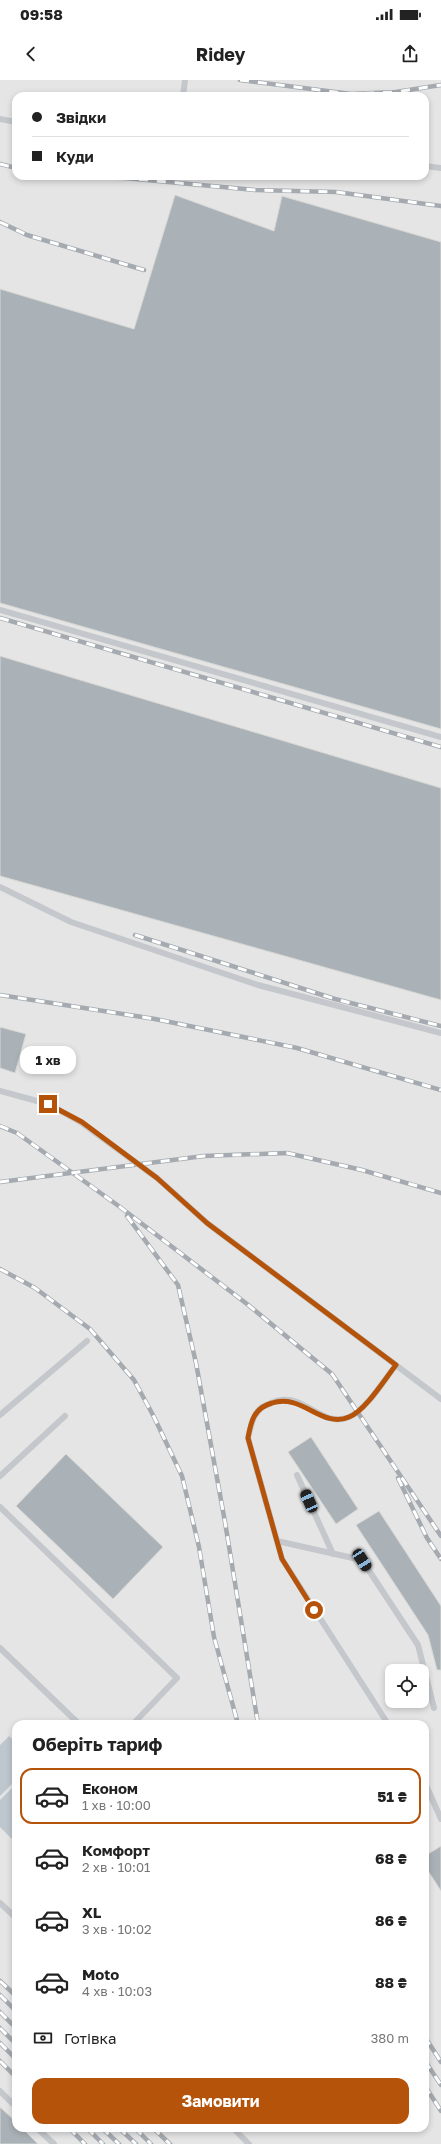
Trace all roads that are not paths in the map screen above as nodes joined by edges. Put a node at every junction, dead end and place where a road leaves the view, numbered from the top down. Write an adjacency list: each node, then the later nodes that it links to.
1 (185, 80): 2 (lane)
2 (184, 92)
3 (0, 119): 4 (lane)
4 (12, 121)
5 (429, 166): 6 (lane)
6 (441, 168)
7 (0, 610): 8 (lane)
8 (441, 737)
9 (0, 887): 10 (lane)
10 (441, 1033)
11 (0, 1091): 13 (lane, bridge)
12 (87, 1341): 15 (lane)
13 (396, 1365): 14 (lane); 20 (lane)
14 (441, 1399)
15 (0, 1415)
16 (65, 1416): 18 (lane)
17 (297, 1475): 21 (lane)
18 (0, 1476)
19 (0, 1507): 25 (lane)
20 (276, 1541): 21 (lane); 26 (lane)
21 (333, 1554): 23 (lane)
22 (0, 1648): 24 (lane)
23 (434, 1708)
24 (74, 1720)
25 (137, 1720)
26 (385, 1720)
27 (429, 1792): 28 (lane)
28 (441, 1819)
29 (0, 1903): 30 (lane)
30 (12, 1914)
31 (0, 2091): 32 (lane)
32 (12, 2103)
33 (41, 2132): 35 (lane)
34 (237, 2132): 36 (lane)
35 (54, 2144)
36 (249, 2144)

